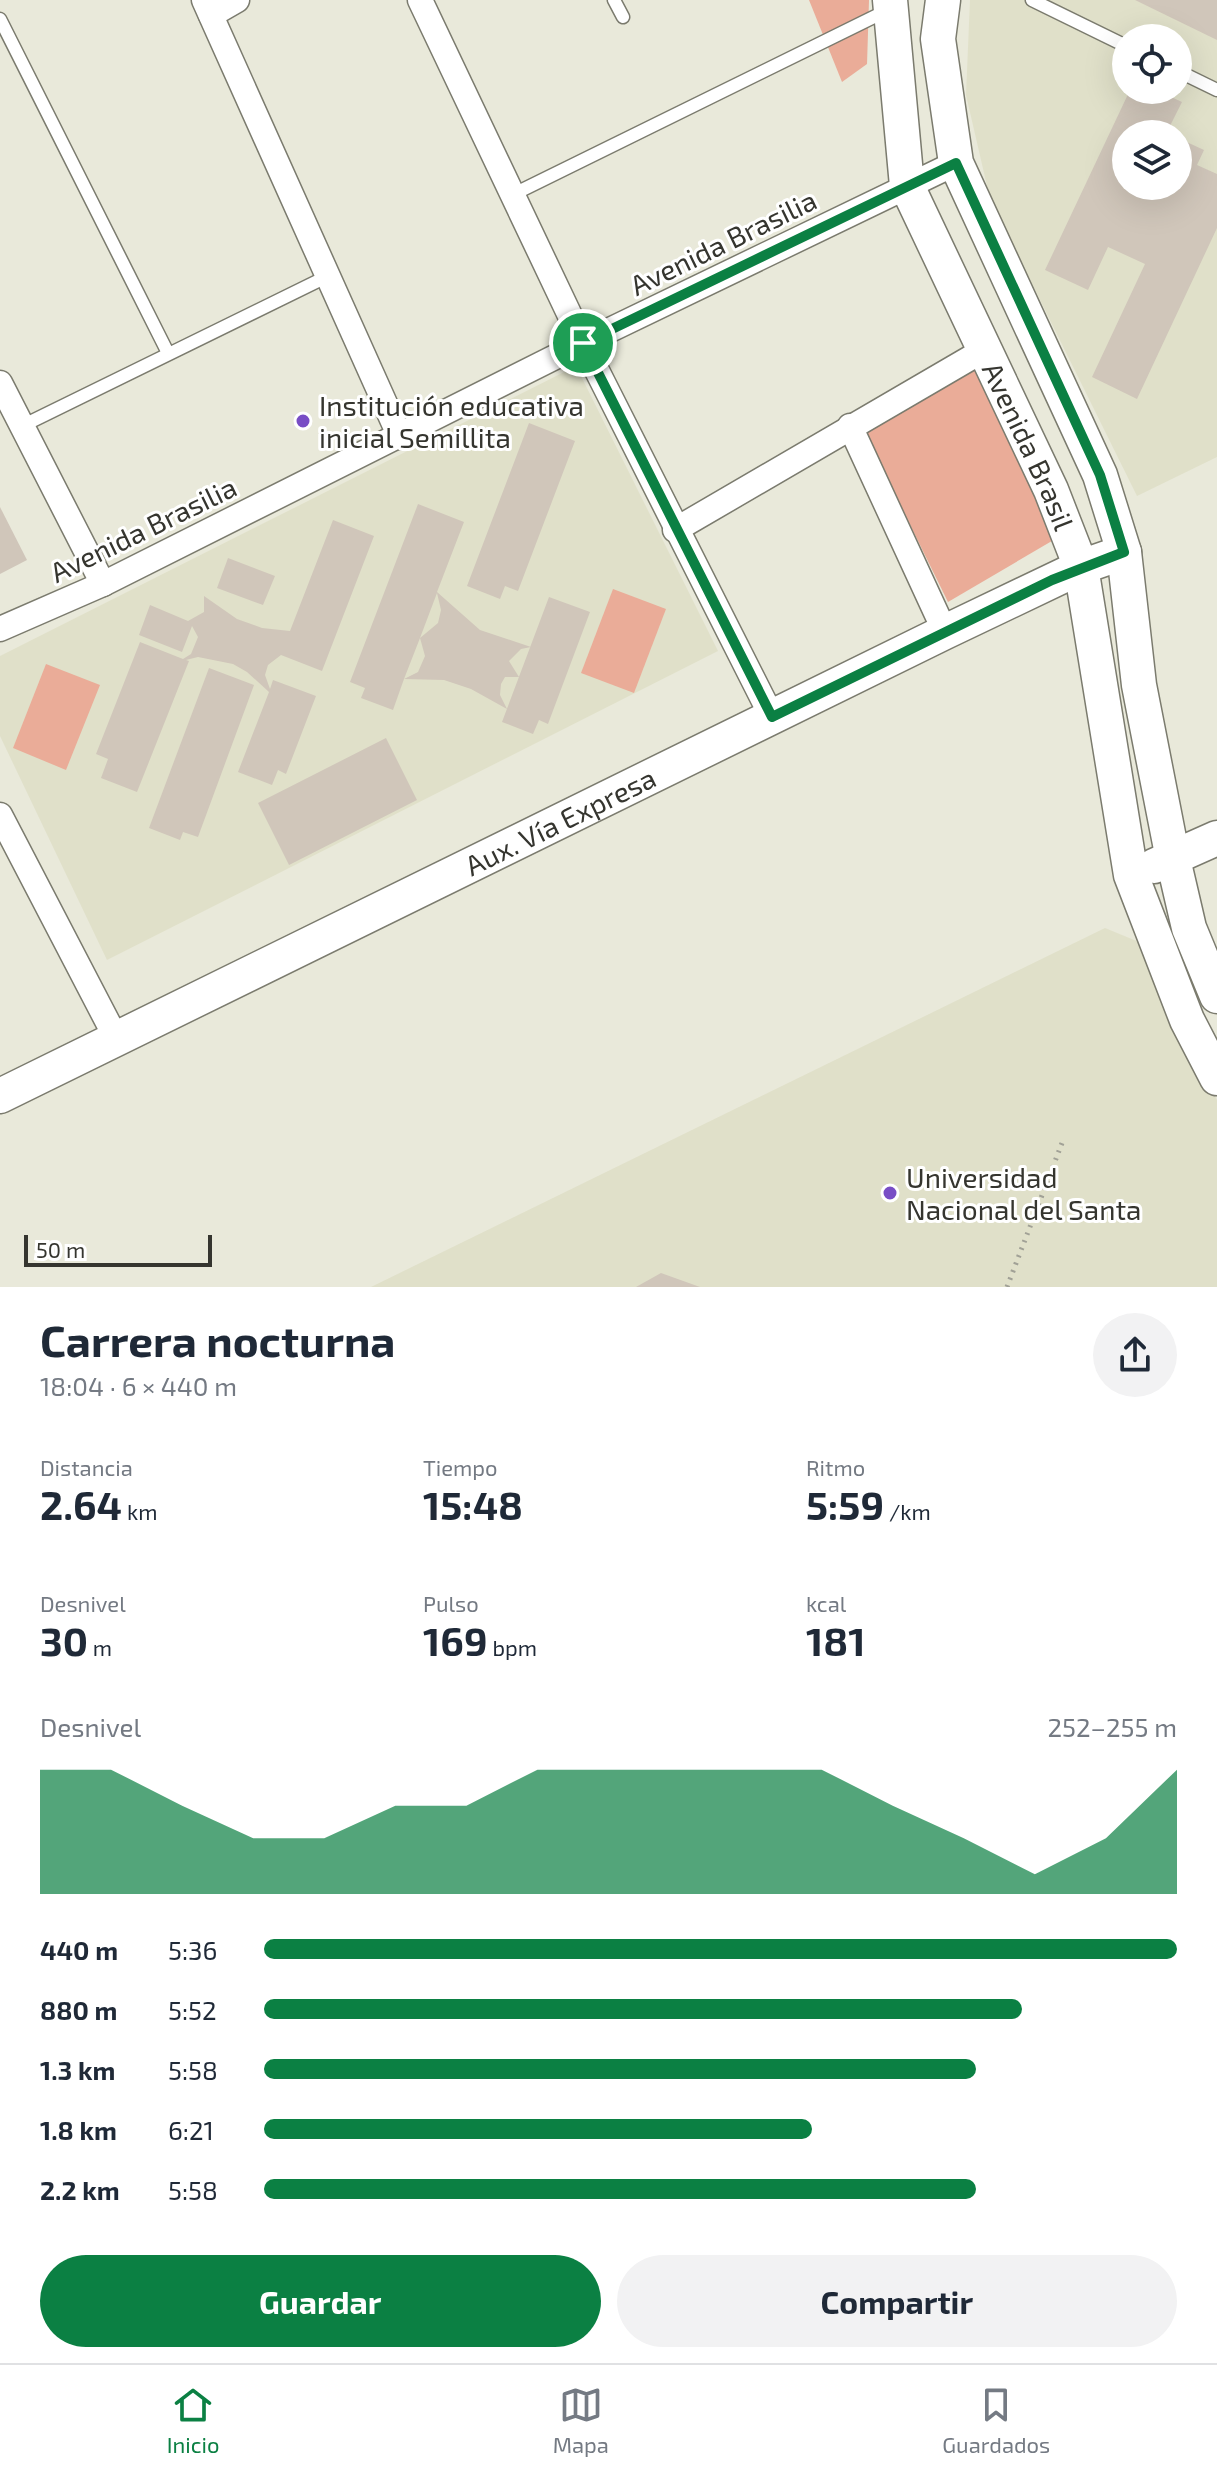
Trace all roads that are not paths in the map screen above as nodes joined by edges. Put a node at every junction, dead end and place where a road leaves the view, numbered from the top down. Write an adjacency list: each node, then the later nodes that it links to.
1 (237, 0): 7 (street)
2 (420, 0): 15 (street)
3 (614, 0): 8 (lane)
4 (943, 0): 13 (main road, Avenida Brasil)
5 (1034, 1): 10 (lane)
6 (889, 5): 14 (main road, Avenida Brasil); 15 (lane)
7 (208, 8): 16 (street)
8 (623, 17)
9 (0, 19): 19 (lane)
10 (1112, 39)
11 (1192, 78): 12 (lane)
12 (1217, 90)
13 (956, 163): 14 (street, Avenida Brasilia); 25 (main road, Avenida Brasil)
14 (907, 186): 17 (street, Avenida Brasilia); 18 (main road, Avenida Brasil)
15 (514, 194): 17 (street)
16 (328, 276): 19 (lane); 23 (street)
17 (583, 343): 23 (street, Avenida Brasilia); 24 (street)
18 (984, 350): 22 (street); 26 (main road, Avenida Brasil)
19 (168, 353): 21 (lane)
20 (0, 383): 21 (street)
21 (22, 426): 27 (street)
22 (850, 426): 24 (street); 29 (street)
23 (400, 437): 27 (street, Avenida Brasilia)
24 (675, 530): 30 (street)
25 (1124, 552): 26 (main road, Aux. Vía Expresa); 33 (main road, Avenida Brasil)
26 (1081, 567): 29 (main road, Aux. Vía Expresa); 34 (main road, Avenida Brasil)
27 (103, 584): 28 (street, Avenida Brasilia)
28 (0, 629)
29 (945, 632): 30 (main road, Aux. Vía Expresa)
30 (772, 717): 36 (main road, Aux. Vía Expresa)
31 (0, 815): 36 (street)
32 (1217, 838): 33 (main road)
33 (1173, 859): 34 (main road); 35 (main road, Avenida Brasil)
34 (1131, 875): 37 (main road, Avenida Brasil)
35 (1217, 996)
36 (116, 1038): 38 (main road, Aux. Vía Expresa)
37 (1217, 1078)
38 (0, 1096)

